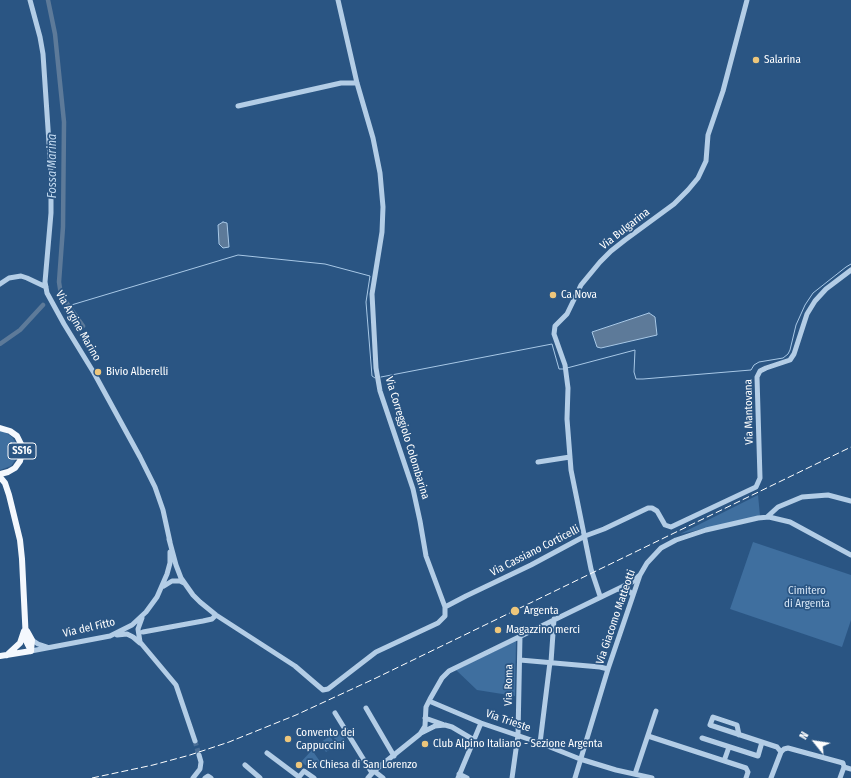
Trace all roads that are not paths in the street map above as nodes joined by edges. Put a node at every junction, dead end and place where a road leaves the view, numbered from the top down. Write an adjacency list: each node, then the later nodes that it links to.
1 (30, 0): 8 (street, Via Argine Marino)
2 (338, 0): 4 (street, Via Correggiolo Colombarina)
3 (747, 0): 10 (street, Via Bulgarina)
4 (358, 83): 5 (street); 31 (street, Via Correggiolo Colombarina)
5 (238, 106)
6 (851, 270): 15 (street, Via Mantovana)
7 (0, 284): 8 (street)
8 (46, 287): 20 (street, Via Argine Marino)
9 (0, 428): 12 (main road, SS16)
10 (570, 457): 11 (street); 19 (street, Via Bulgarina)
11 (538, 462)
12 (11, 471): 13 (main road, SS16); 16 (main road, SS16)
13 (0, 474)
14 (0, 478): 16 (main road, SS16)
15 (760, 478): 19 (street, Via Cassiano Corticelli)
16 (9, 495): 35 (main road, SS16)
17 (851, 501): 18 (street)
18 (767, 517): 21 (street, Via Giacomo Matteotti); 24 (street, Via Giacomo Matteotti)
19 (585, 536): 30 (street, Via Bulgarina); 31 (street, Via Cassiano Corticelli)
20 (169, 539): 22 (street, Via Argine Marino); 23 (street)
21 (851, 555)
22 (167, 574): 23 (street); 25 (street); 26 (street, Via del Fitto)
23 (180, 574): 27 (street)
24 (640, 575): 28 (street); 29 (street, Via Giacomo Matteotti)
25 (174, 580): 26 (street); 27 (street)
26 (163, 586): 32 (street, Via del Fitto)
27 (186, 586): 33 (street)
28 (608, 593): 29 (street); 30 (street)
29 (633, 595): 49 (street, Via Giacomo Matteotti)
30 (600, 596): 34 (street)
31 (445, 608): 33 (street)
32 (144, 615): 36 (street, Via del Fitto); 37 (street)
33 (216, 615): 37 (street)
34 (554, 619): 39 (street); 48 (street)
35 (25, 624): 41 (main road, SS16); 44 (main road, SS16); 45 (main road, SS16)
36 (130, 627): 37 (street); 38 (street, Via del Fitto); 40 (street)
37 (141, 632): 43 (street)
38 (110, 636): 40 (street); 42 (street, Via del Fitto)
39 (520, 636): 47 (street, Via Roma); 50 (street)
40 (133, 637): 43 (street)
41 (32, 640): 42 (street); 44 (main road, SS16)
42 (48, 648): 44 (street, Via del Fitto)
43 (145, 648): 63 (street)
44 (31, 651): 45 (main road, Via del Fitto)
45 (7, 655): 46 (main road, Via del Fitto)
46 (0, 656)
47 (520, 660): 48 (street); 59 (street, Via Roma)
48 (551, 662): 49 (street); 65 (street)
49 (608, 669): 71 (street, Via Giacomo Matteotti)
50 (429, 701): 54 (street); 55 (street, Via Trieste)
51 (366, 708): 70 (street)
52 (656, 711): 60 (street)
53 (335, 714): 76 (street)
54 (425, 718): 56 (street); 57 (street)
55 (481, 723): 59 (street, Via Trieste); 62 (street)
56 (444, 724): 57 (street); 62 (street)
57 (420, 734): 70 (street)
58 (739, 734): 58 (street); 64 (street)
59 (518, 736): 65 (street, Via Trieste); 86 (street, Via Roma)
60 (648, 736): 72 (street); 78 (street)
61 (702, 738): 66 (street)
62 (474, 740): 77 (street)
63 (195, 741)
64 (762, 742): 66 (street); 67 (street)
65 (540, 743): 71 (street, Via Trieste)
66 (729, 747): 72 (street)
67 (780, 752): 74 (street); 90 (street)
68 (267, 753): 83 (street)
69 (199, 755): 79 (street)
70 (394, 756): 76 (street)
71 (580, 759): 78 (street, Via Trieste); 87 (street, Via Giacomo Matteotti)
72 (724, 761): 89 (street)
73 (245, 765): 82 (street)
74 (844, 767): 75 (street); 91 (street)
75 (851, 769)
76 (372, 774): 84 (street)
77 (459, 776): 85 (street)
78 (634, 776): 88 (street, Via Trieste)
79 (193, 778)
80 (205, 778): 81 (street)
81 (211, 778)
82 (260, 778)
83 (314, 778)
84 (383, 778)
85 (467, 778)
86 (512, 778)
87 (575, 778)
88 (652, 778)
89 (746, 778)
90 (771, 778)
91 (840, 778)

